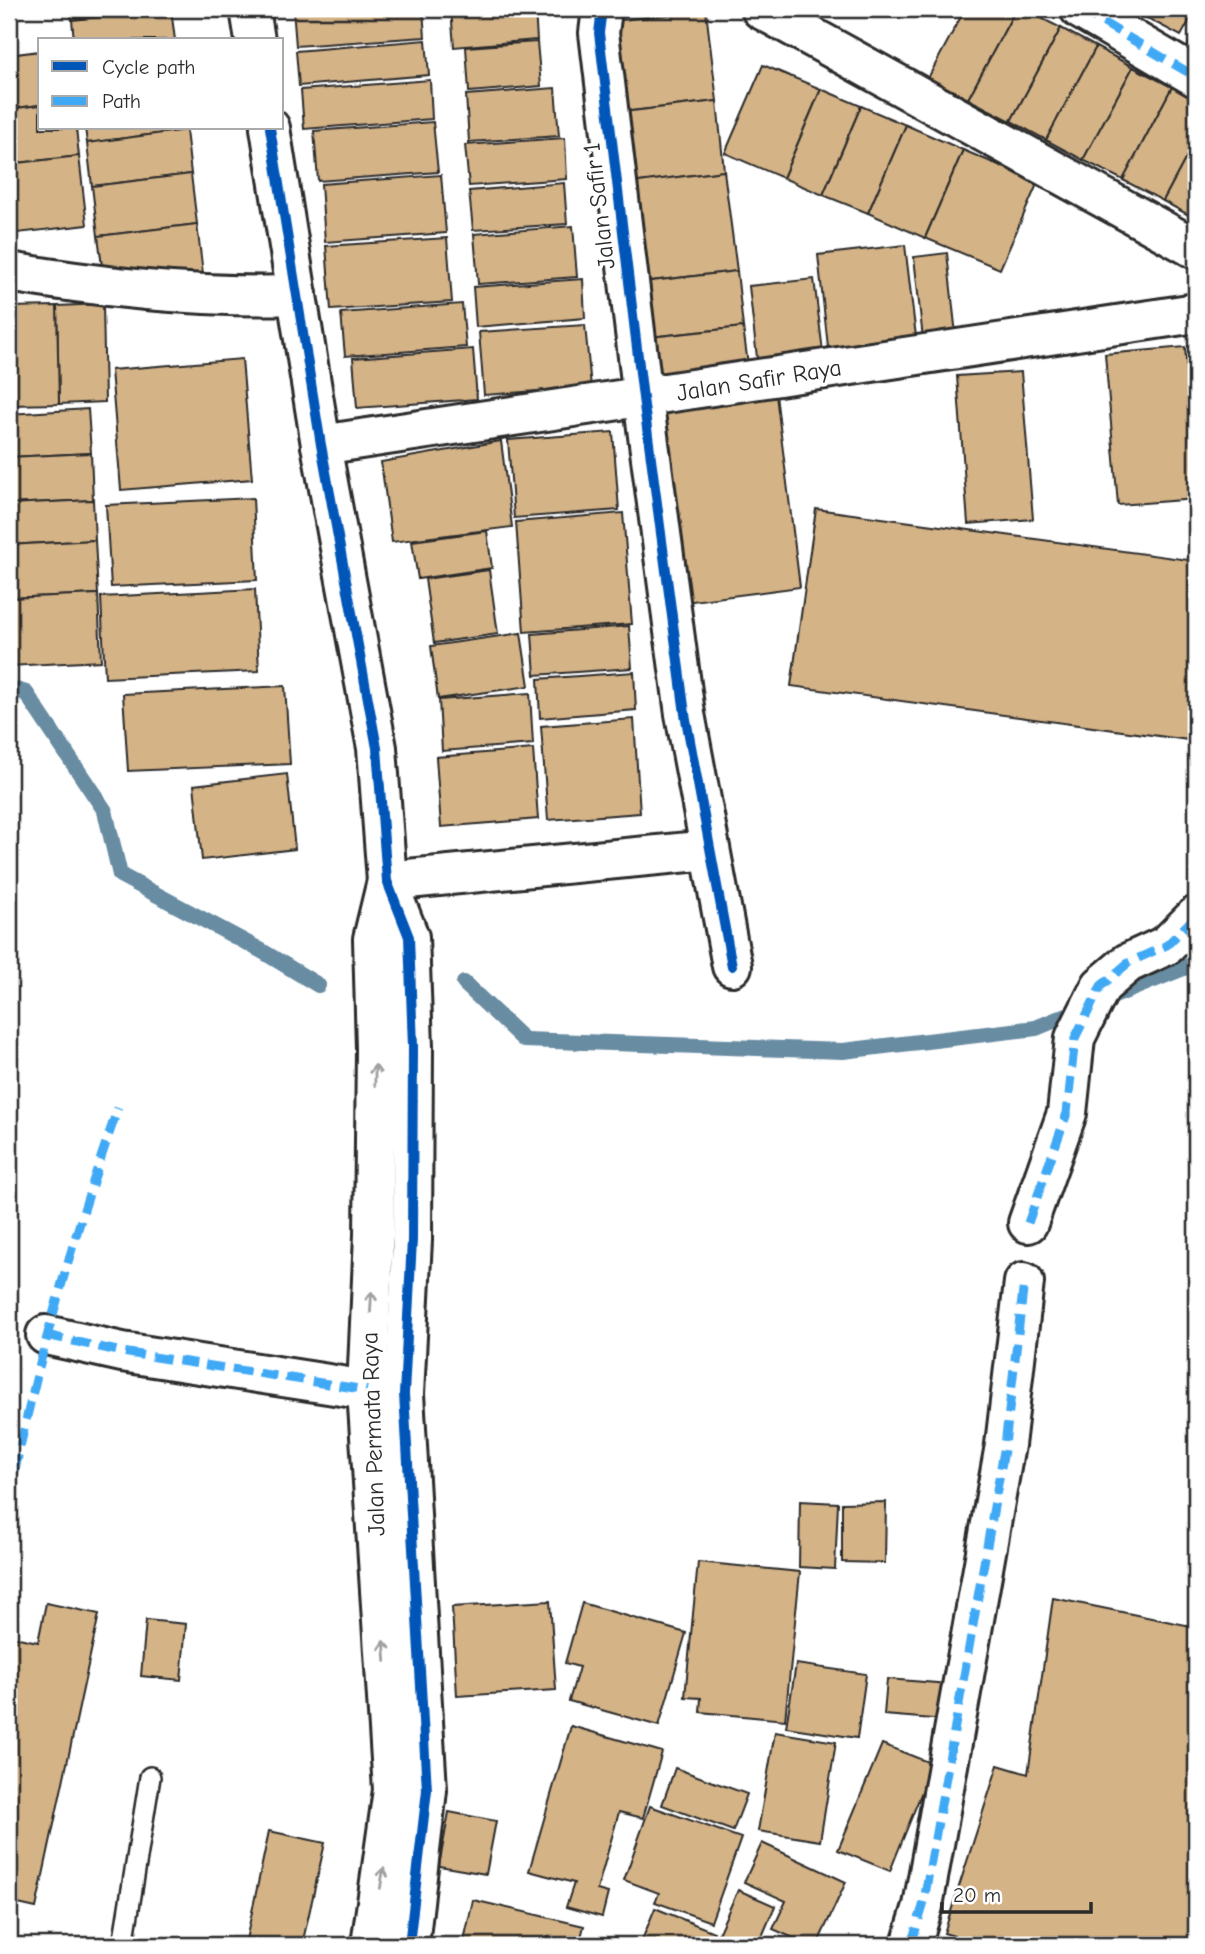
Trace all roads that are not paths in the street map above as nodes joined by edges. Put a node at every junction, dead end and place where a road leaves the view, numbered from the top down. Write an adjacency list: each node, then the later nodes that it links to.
1 (250, 9): 5 (street)
2 (602, 9): 12 (street, Jalan Safir 1)
3 (761, 9): 8 (street)
4 (1080, 9): 6 (street)
5 (256, 38)
6 (1196, 78)
7 (270, 130): 10 (street)
8 (1196, 249)
9 (9, 272): 10 (street)
10 (297, 295): 13 (street)
11 (1196, 313): 12 (street, Jalan Safir Raya)
12 (643, 398): 13 (street, Jalan Safir Raya); 14 (street, Jalan Safir 1)
13 (321, 445): 15 (street)
14 (710, 850): 15 (street); 17 (street, Jalan Safir 1)
15 (387, 881): 21 (street, Jalan Permata Raya, one-way to 15); 25 (street)
16 (1196, 916): 18 (street)
17 (732, 966)
18 (1028, 1223)
19 (1024, 1282): 26 (street)
20 (46, 1335): 21 (street)
21 (367, 1390): 24 (street, Jalan Permata Raya, one-way to 21)
22 (150, 1776): 23 (lane)
23 (123, 1945)
24 (371, 1945)
25 (409, 1945)
26 (911, 1945)

